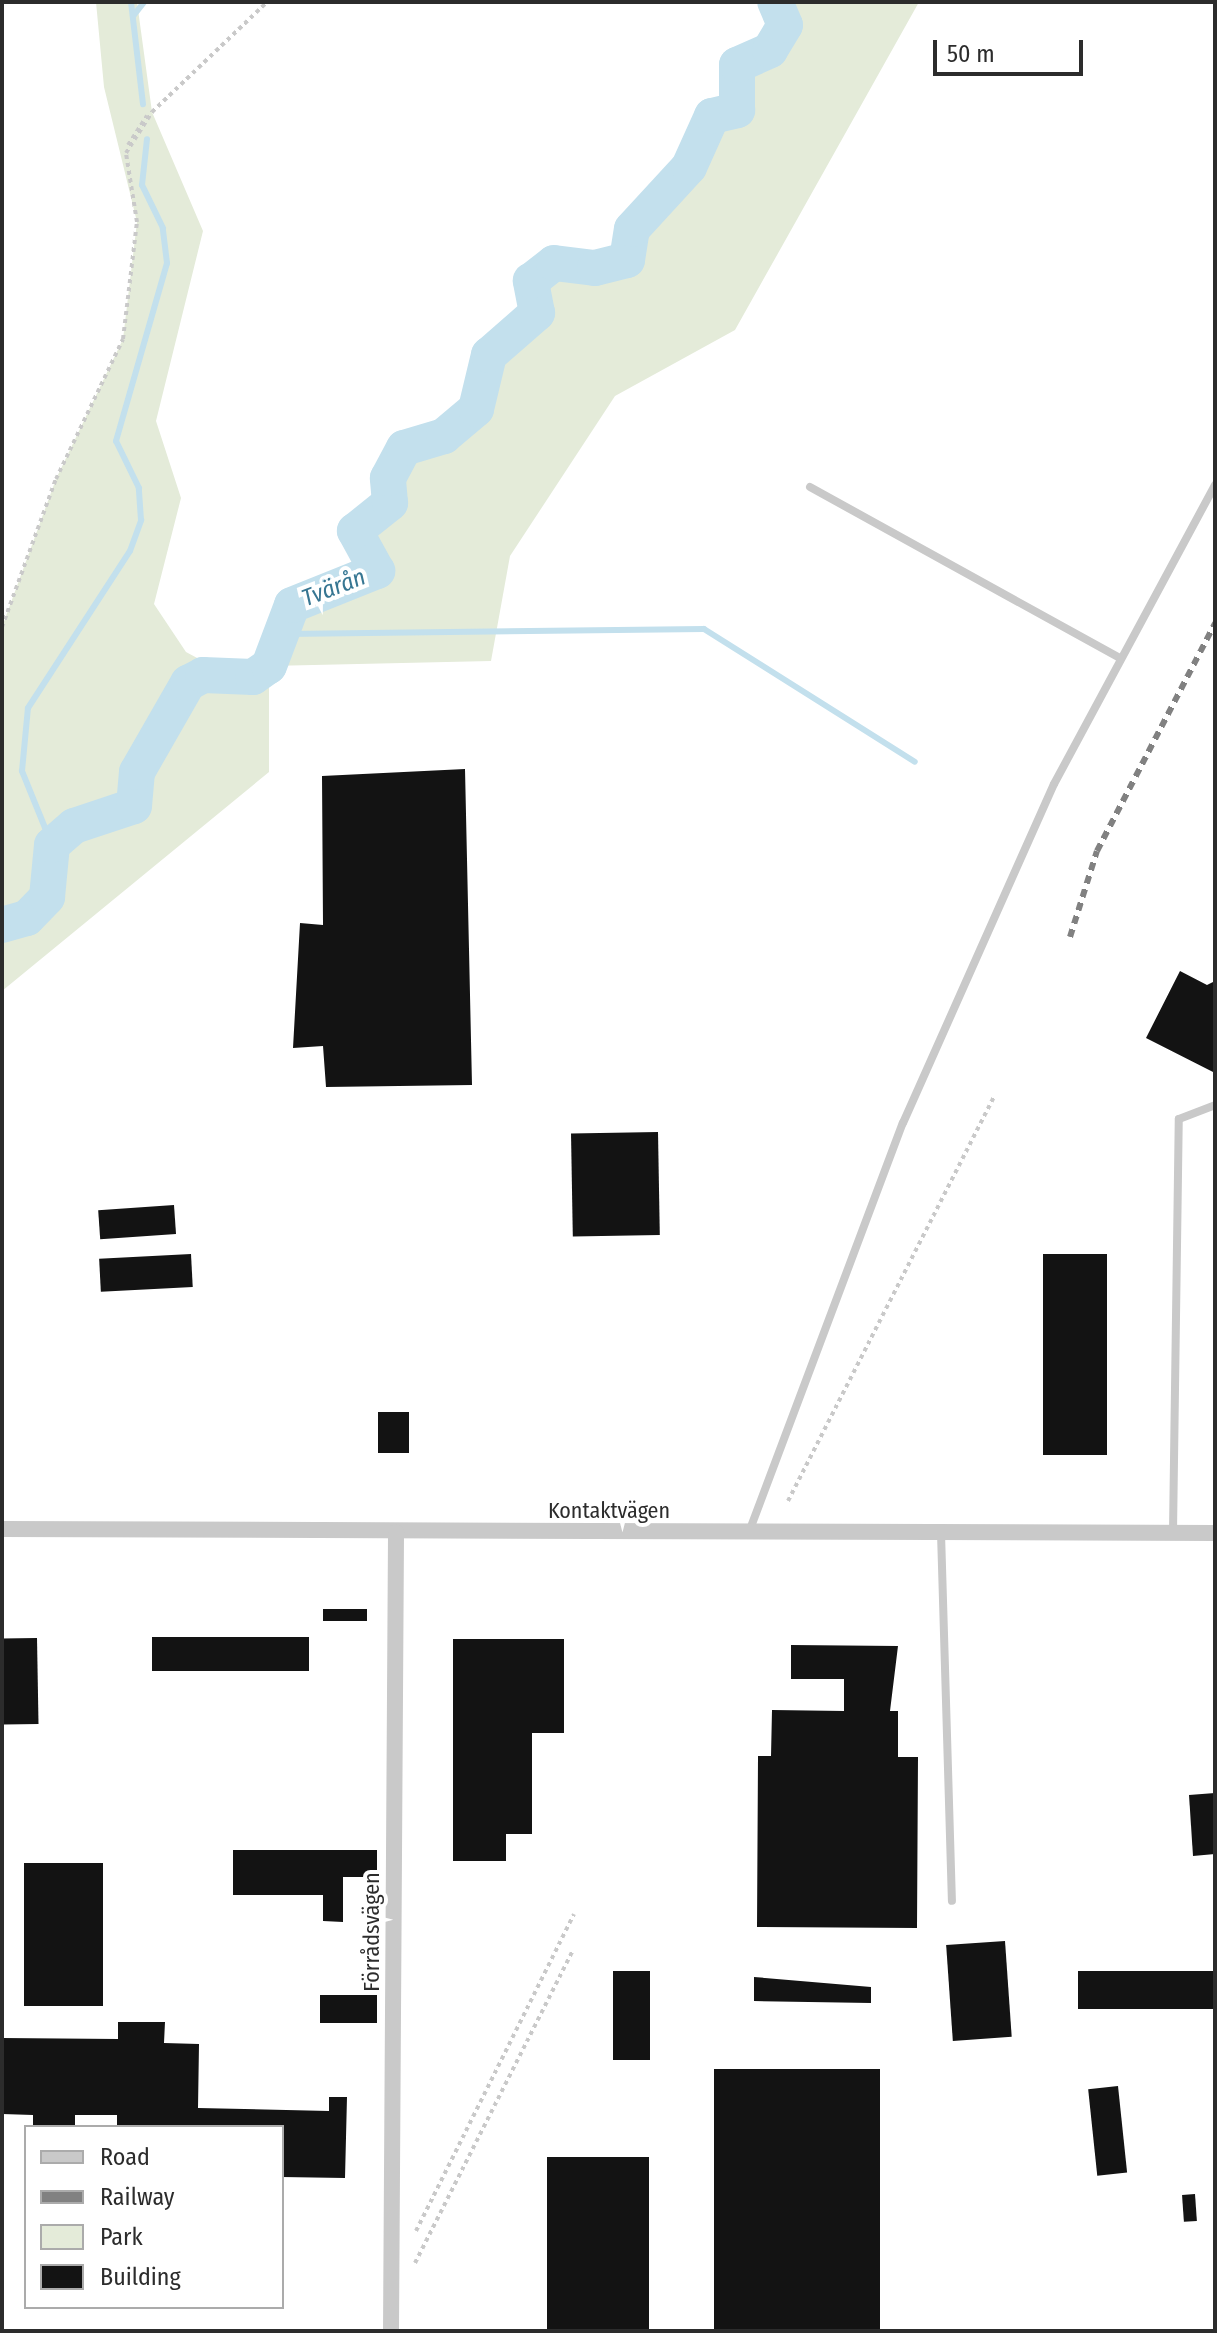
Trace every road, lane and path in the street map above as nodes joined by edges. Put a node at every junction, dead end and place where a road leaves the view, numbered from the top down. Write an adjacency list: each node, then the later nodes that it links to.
1 (267, 2): 4 (path)
2 (1215, 485): 5 (lane)
3 (810, 487): 5 (lane)
4 (2, 627)
5 (1121, 659): 11 (lane)
6 (994, 1096): 8 (path)
7 (1215, 1105): 13 (lane)
8 (788, 1501)
9 (2, 1529): 10 (street, Kontaktvägen)
10 (396, 1532): 11 (street, Kontaktvägen); 20 (street, Förrådsvägen)
11 (749, 1533): 12 (street, Kontaktvägen)
12 (941, 1533): 13 (street, Kontaktvägen); 15 (lane)
13 (1173, 1533): 14 (street, Kontaktvägen)
14 (1215, 1533)
15 (952, 1901)
16 (574, 1914): 18 (path)
17 (573, 1950): 19 (path)
18 (416, 2231)
19 (415, 2263)
20 (391, 2331)

